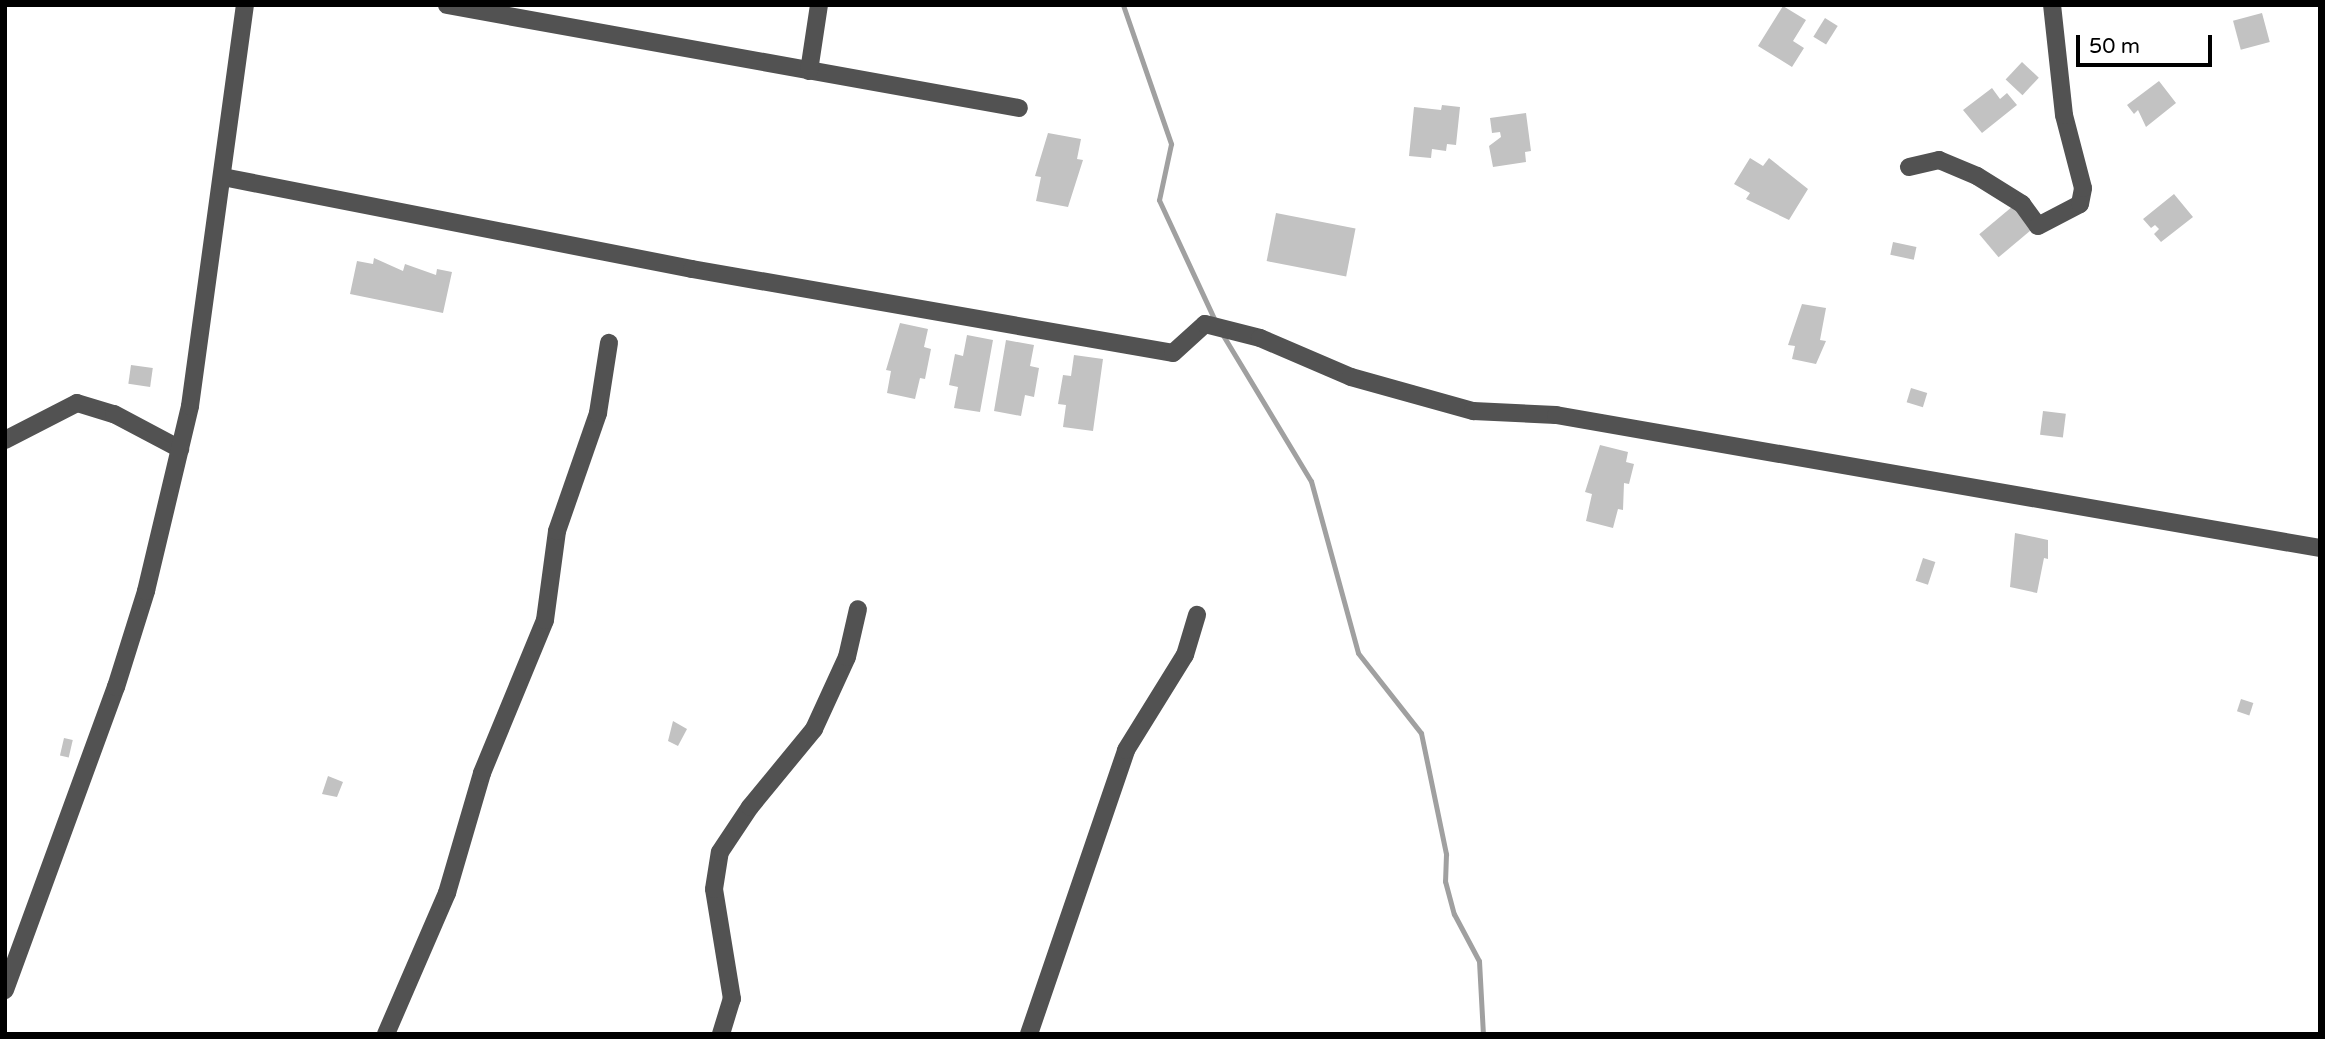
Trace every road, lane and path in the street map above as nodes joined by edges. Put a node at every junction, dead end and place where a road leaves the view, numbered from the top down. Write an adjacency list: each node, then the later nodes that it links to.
1 (245, 5): 8 (street)
2 (447, 5): 5 (street)
3 (818, 5): 5 (street)
4 (2052, 5): 7 (street)
5 (809, 71): 6 (street)
6 (1019, 108)
7 (1909, 167)
8 (222, 177): 11 (street); 12 (street)
9 (609, 343): 16 (street)
10 (5, 440): 11 (street)
11 (180, 449): 15 (street)
12 (2320, 548)
13 (858, 609): 17 (street)
14 (1197, 615): 18 (street)
15 (5, 990)
16 (386, 1034)
17 (722, 1034)
18 (1029, 1034)

